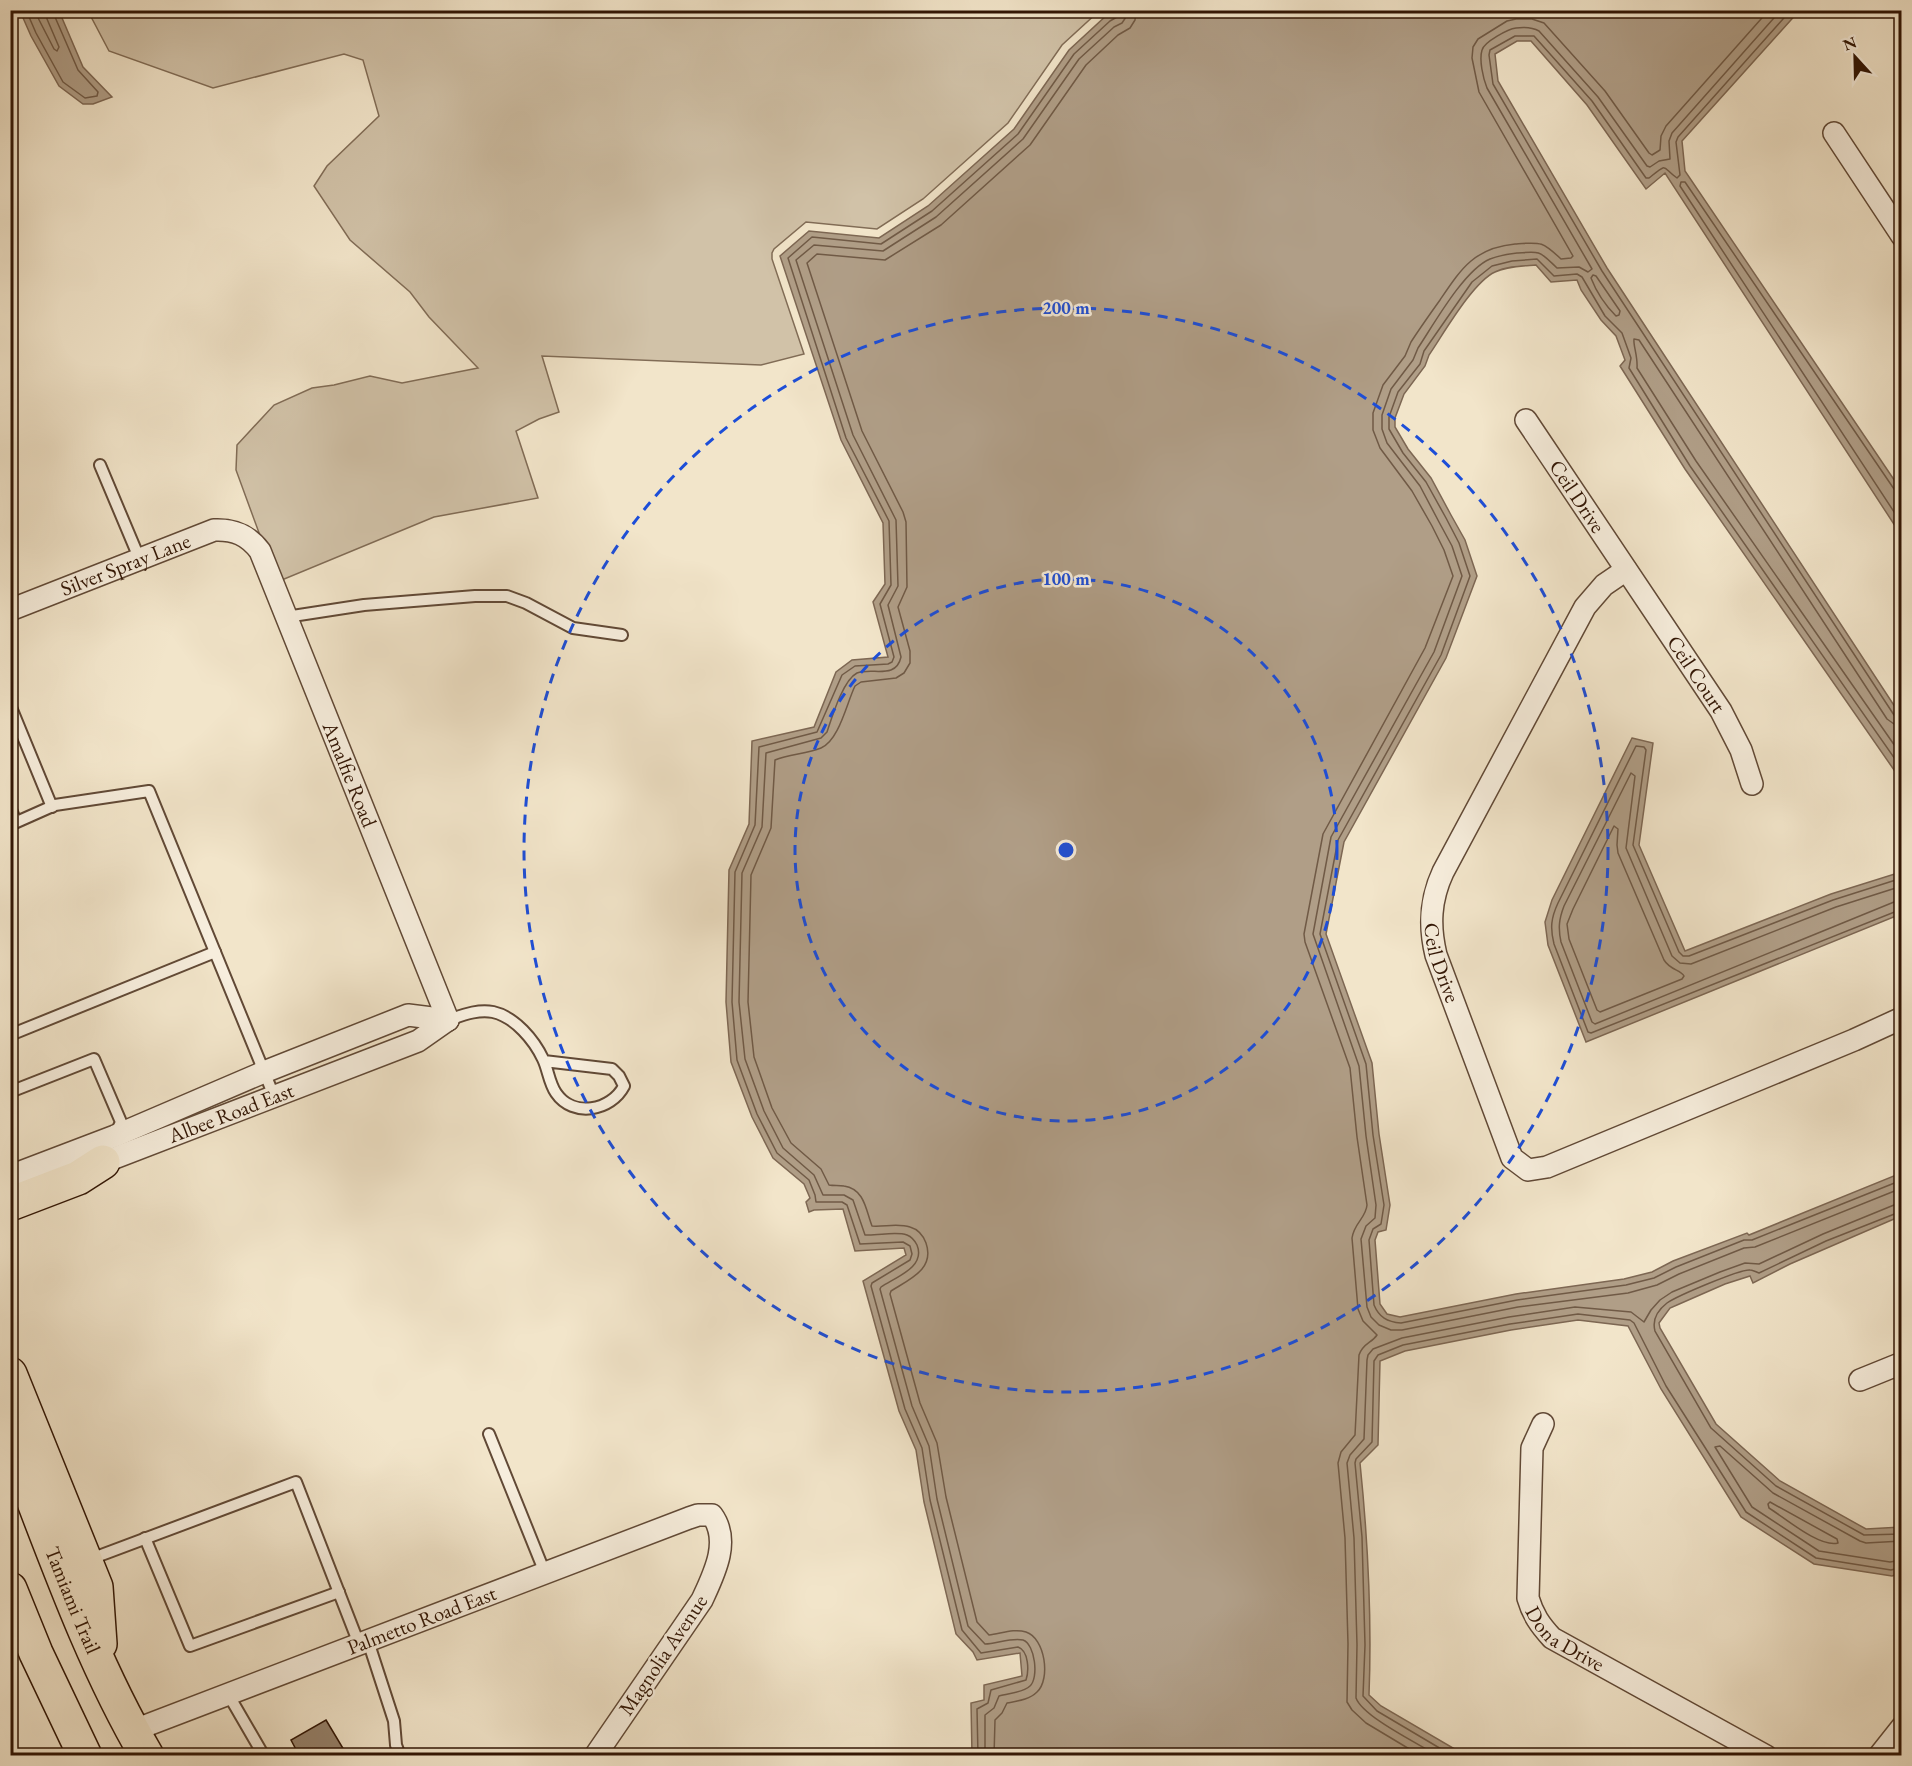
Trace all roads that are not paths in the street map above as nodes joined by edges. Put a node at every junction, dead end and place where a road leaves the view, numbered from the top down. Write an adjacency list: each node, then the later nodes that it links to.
1 (1834, 133): 2 (street)
2 (1902, 236)
3 (1526, 420): 7 (street, Ceil Drive)
4 (100, 465): 6 (lane)
5 (242, 534): 6 (street, Silver Spray Lane); 9 (street, Amalfie Road)
6 (140, 560): 8 (street, Silver Spray Lane)
7 (1626, 570): 12 (street, Ceil Court); 17 (street, Ceil Drive)
8 (10, 610)
9 (286, 617): 10 (lane); 18 (street, Amalfie Road)
10 (622, 635)
11 (10, 705): 14 (lane)
12 (1752, 784)
13 (10, 807): 15 (lane)
14 (52, 807): 15 (lane); 16 (lane)
15 (14, 824)
16 (215, 952): 19 (lane); 21 (lane)
17 (1902, 1018)
18 (448, 1020): 20 (lane, Albee Road East); 21 (street, Albee Road East); 23 (street, Albee Road East)
19 (10, 1035)
20 (544, 1061): 20 (lane, Albee Road East)
21 (264, 1072): 23 (lane); 24 (street, Albee Road East)
22 (10, 1092): 24 (lane)
23 (274, 1096): 24 (street, Albee Road East)
24 (109, 1149): 25 (street, Albee Road East); 26 (main road)
25 (10, 1176)
26 (10, 1202)
27 (1902, 1363): 29 (street)
28 (10, 1374): 35 (main road)
29 (1860, 1380)
30 (1543, 1424): 48 (street, Dona Drive)
31 (489, 1434): 36 (lane)
32 (10, 1440): 40 (main road, Tamiami Trail)
33 (712, 1515): 36 (street, Palmetto Road East); 47 (street, Magnolia Avenue)
34 (145, 1538): 35 (lane); 38 (lane); 38 (lane)
35 (85, 1561): 40 (main road)
36 (545, 1573): 39 (street, Palmetto Road East)
37 (10, 1589): 44 (main road)
38 (339, 1592): 39 (lane)
39 (363, 1642): 41 (street, Palmetto Road East); 46 (lane)
40 (101, 1667): 43 (main road, Tamiami Trail)
41 (228, 1694): 43 (street, Palmetto Road East); 45 (lane)
42 (1902, 1727): 49 (street)
43 (139, 1743)
44 (84, 1755)
45 (264, 1755)
46 (400, 1755)
47 (595, 1755)
48 (1766, 1755)
49 (1879, 1755)

